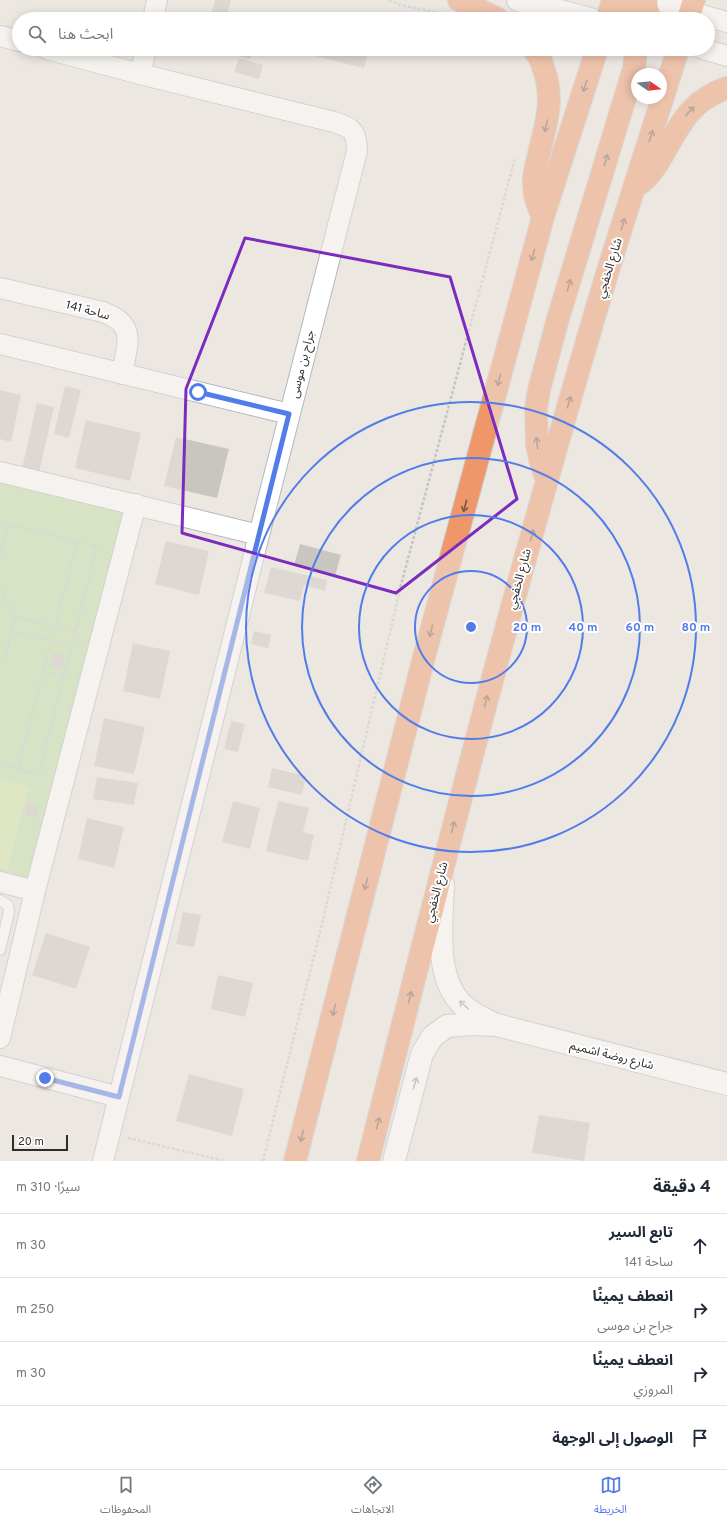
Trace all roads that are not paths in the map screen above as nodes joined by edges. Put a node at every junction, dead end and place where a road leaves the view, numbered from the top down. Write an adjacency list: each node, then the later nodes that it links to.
1 (157, 0): 8 (street)
2 (518, 0): 10 (street)
3 (613, 0): 11 (highway)
4 (623, 0): 12 (highway)
5 (646, 0): 7 (street); 13 (highway)
6 (452, 7): 9 (highway)
7 (690, 10)
8 (154, 12)
9 (471, 12)
10 (563, 12)
11 (609, 12)
12 (629, 12)
13 (648, 12)
14 (715, 18): 15 (street)
15 (727, 22)
16 (0, 36): 17 (street)
17 (12, 39)
18 (715, 53): 25 (street)
19 (74, 56): 26 (street, جراح بن موسى)
20 (144, 56): 26 (street)
21 (539, 56): 29 (highway, one-way to 29)
22 (595, 56): 29 (highway, one-way to 29)
23 (635, 56): 35 (highway, one-way to 23)
24 (676, 56): 28 (highway, شارع الخفجي, one-way to 24)
25 (727, 56)
26 (140, 74): 33 (street, جراح بن موسى)
27 (727, 88): 28 (highway, one-way to 27)
28 (635, 186): 35 (highway, شارع الخفجي, one-way to 28)
29 (543, 217): 49 (highway, one-way to 49)
30 (0, 288): 32 (street, ساحة 141)
31 (0, 344): 32 (street)
32 (122, 374): 33 (street)
33 (289, 414): 37 (street, جراح بن موسى)
34 (0, 472): 36 (street)
35 (547, 480): 38 (highway, شارع الخفجي, one-way to 35)
36 (136, 504): 37 (street); 40 (street)
37 (259, 535): 47 (street, جراح بن موسى)
38 (443, 865): 43 (street, شارع روضة اشميم, one-way to 38); 50 (highway, شارع الخفجي, one-way to 38)
39 (0, 882): 40 (street)
40 (35, 891): 44 (street)
41 (0, 900): 42 (lane)
42 (0, 950)
43 (497, 1025): 46 (street, شارع روضة اشميم); 51 (street, شارع روضة اشميم, one-way to 43)
44 (0, 1038)
45 (0, 1066): 47 (street)
46 (727, 1084)
47 (119, 1097): 48 (street, جراح بن موسى)
48 (103, 1161)
49 (295, 1161)
50 (368, 1161)
51 (394, 1161)

